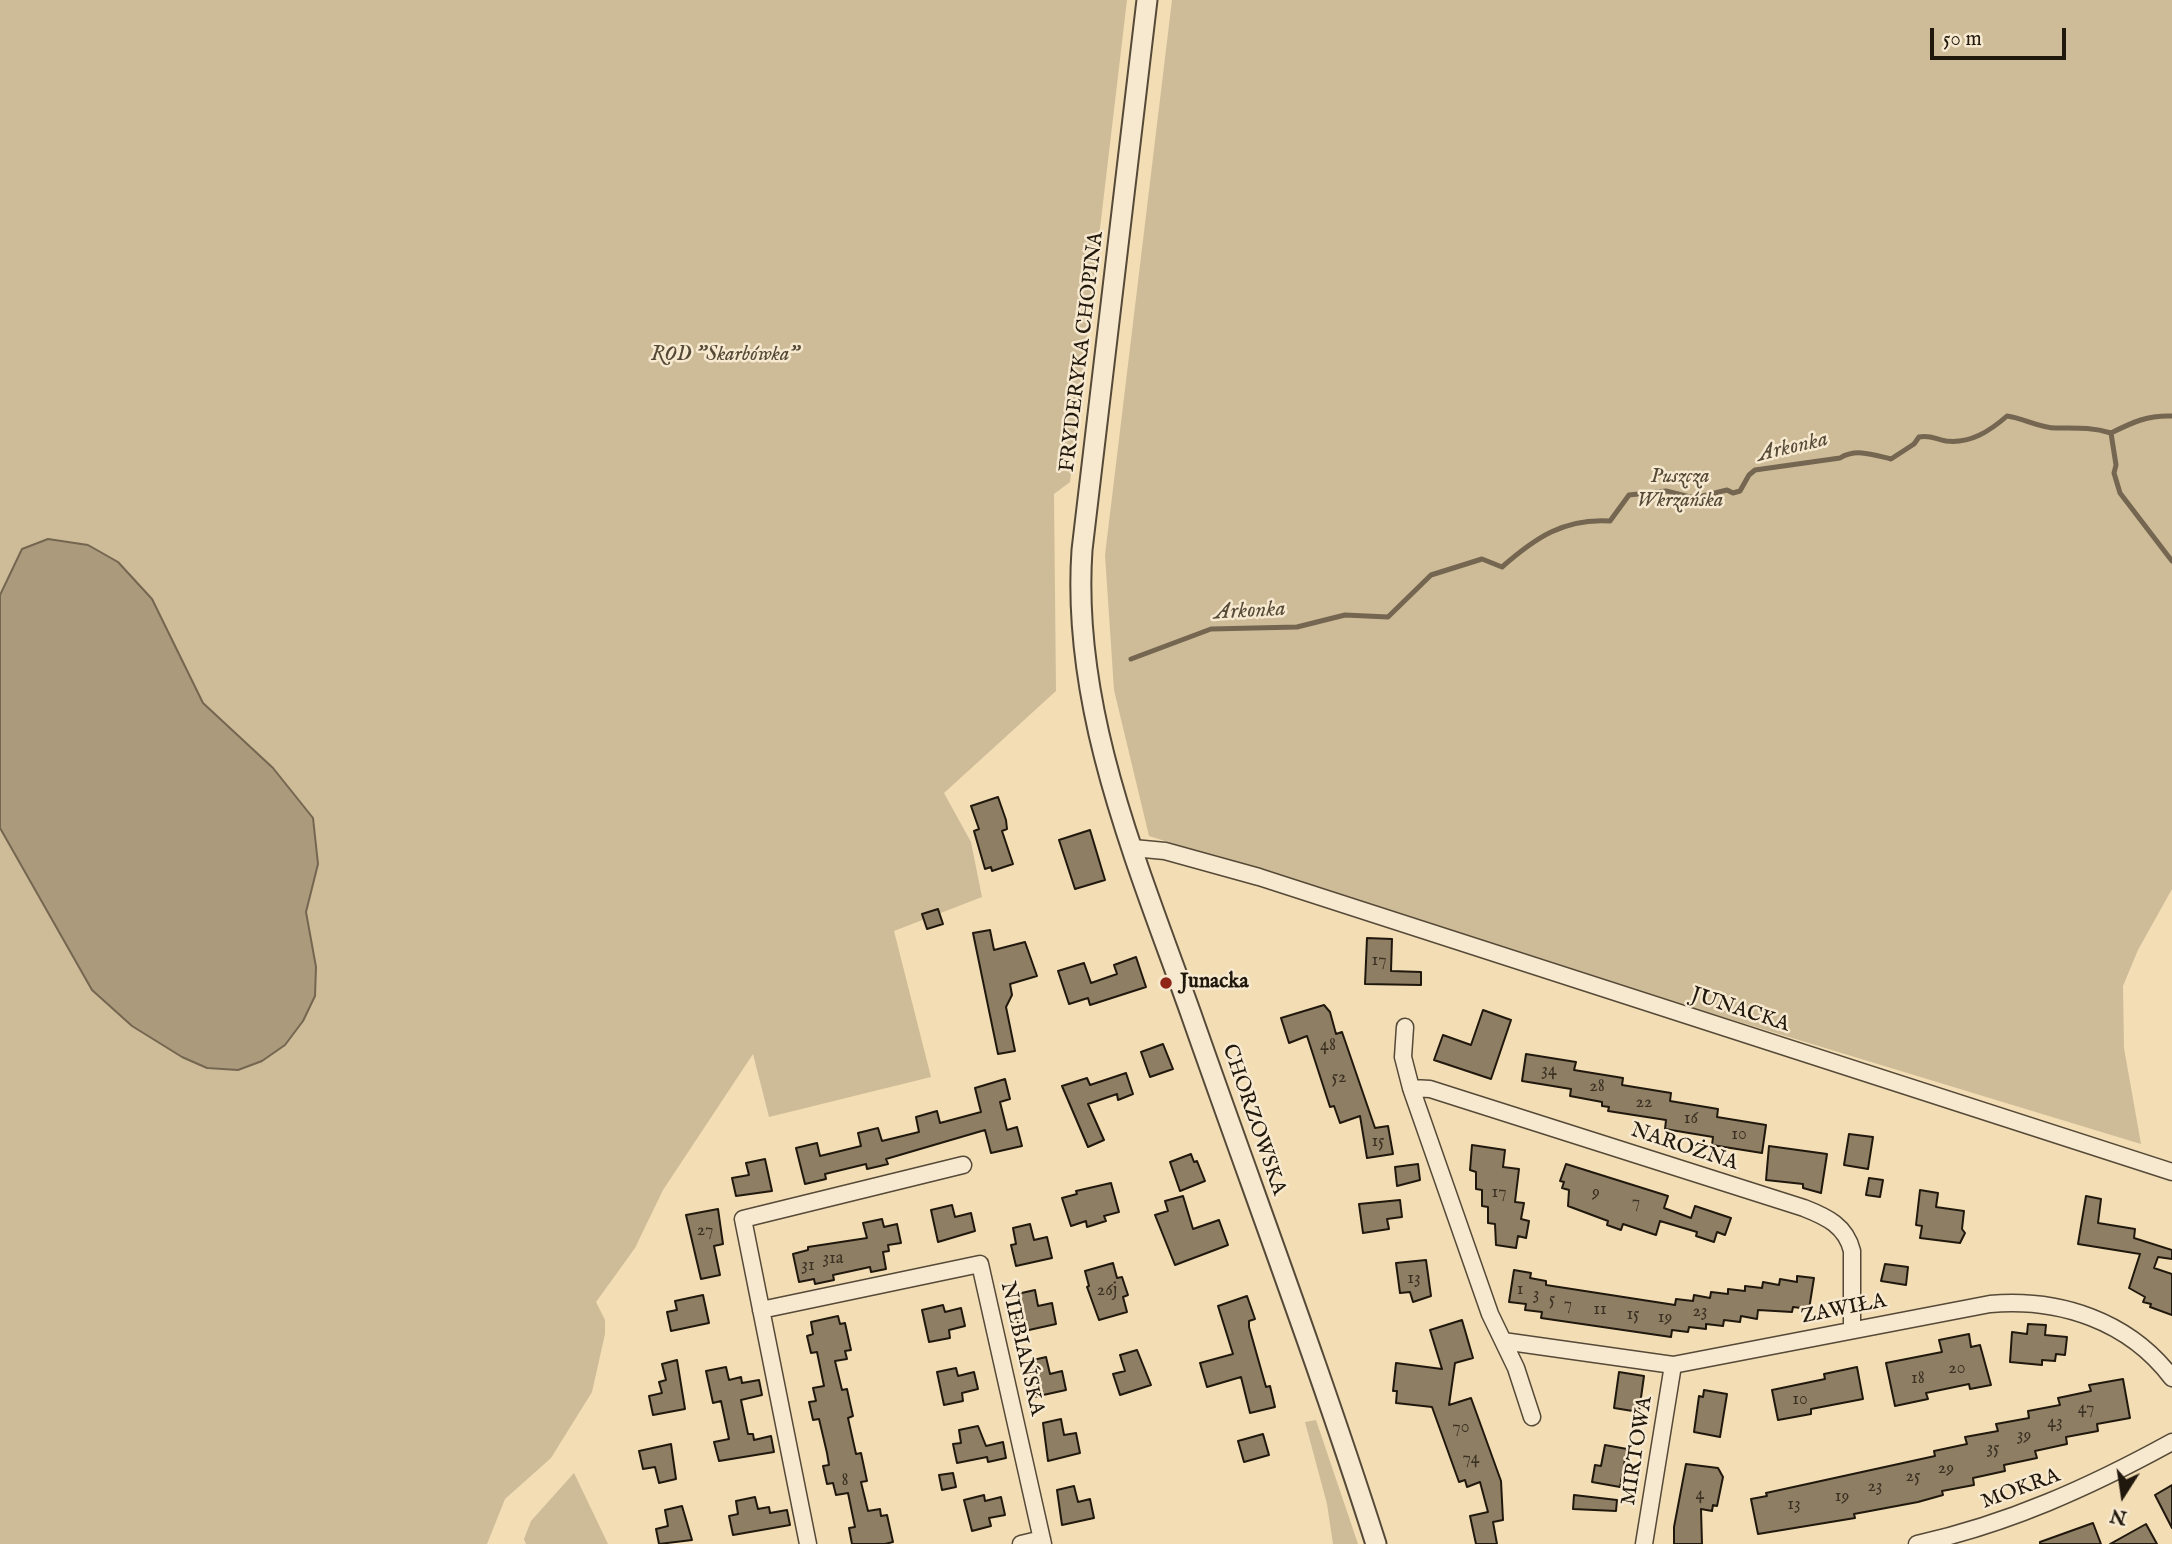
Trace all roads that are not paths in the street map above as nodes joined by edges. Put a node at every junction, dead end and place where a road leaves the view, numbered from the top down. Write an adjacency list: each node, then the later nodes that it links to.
1 (1147, 0): 2 (street, FRYDERYKA CHOPINA)
2 (1092, 710): 3 (street, CHORZOWSKA)
3 (1133, 848): 7 (street, JUNACKA); 18 (street, CHORZOWSKA)
4 (1405, 1027): 5 (street)
5 (1411, 1088): 9 (street, NAROŻNA); 10 (street)
6 (964, 1165): 8 (street)
7 (2172, 1172)
8 (761, 1310): 15 (street, NIEBIAŃSKA); 16 (street)
9 (1852, 1330): 11 (street, ZAWIŁA); 12 (street, ZAWIŁA)
10 (1503, 1341): 11 (street, ZAWIŁA); 13 (street)
11 (1673, 1366): 19 (street, MIRTOWA)
12 (2172, 1378)
13 (1532, 1417)
14 (2172, 1442): 20 (street, MOKRA)
15 (1043, 1542): 17 (street, NIEBIAŃSKA)
16 (808, 1544)
17 (1021, 1544)
18 (1376, 1544)
19 (1644, 1544)
20 (1917, 1544)

